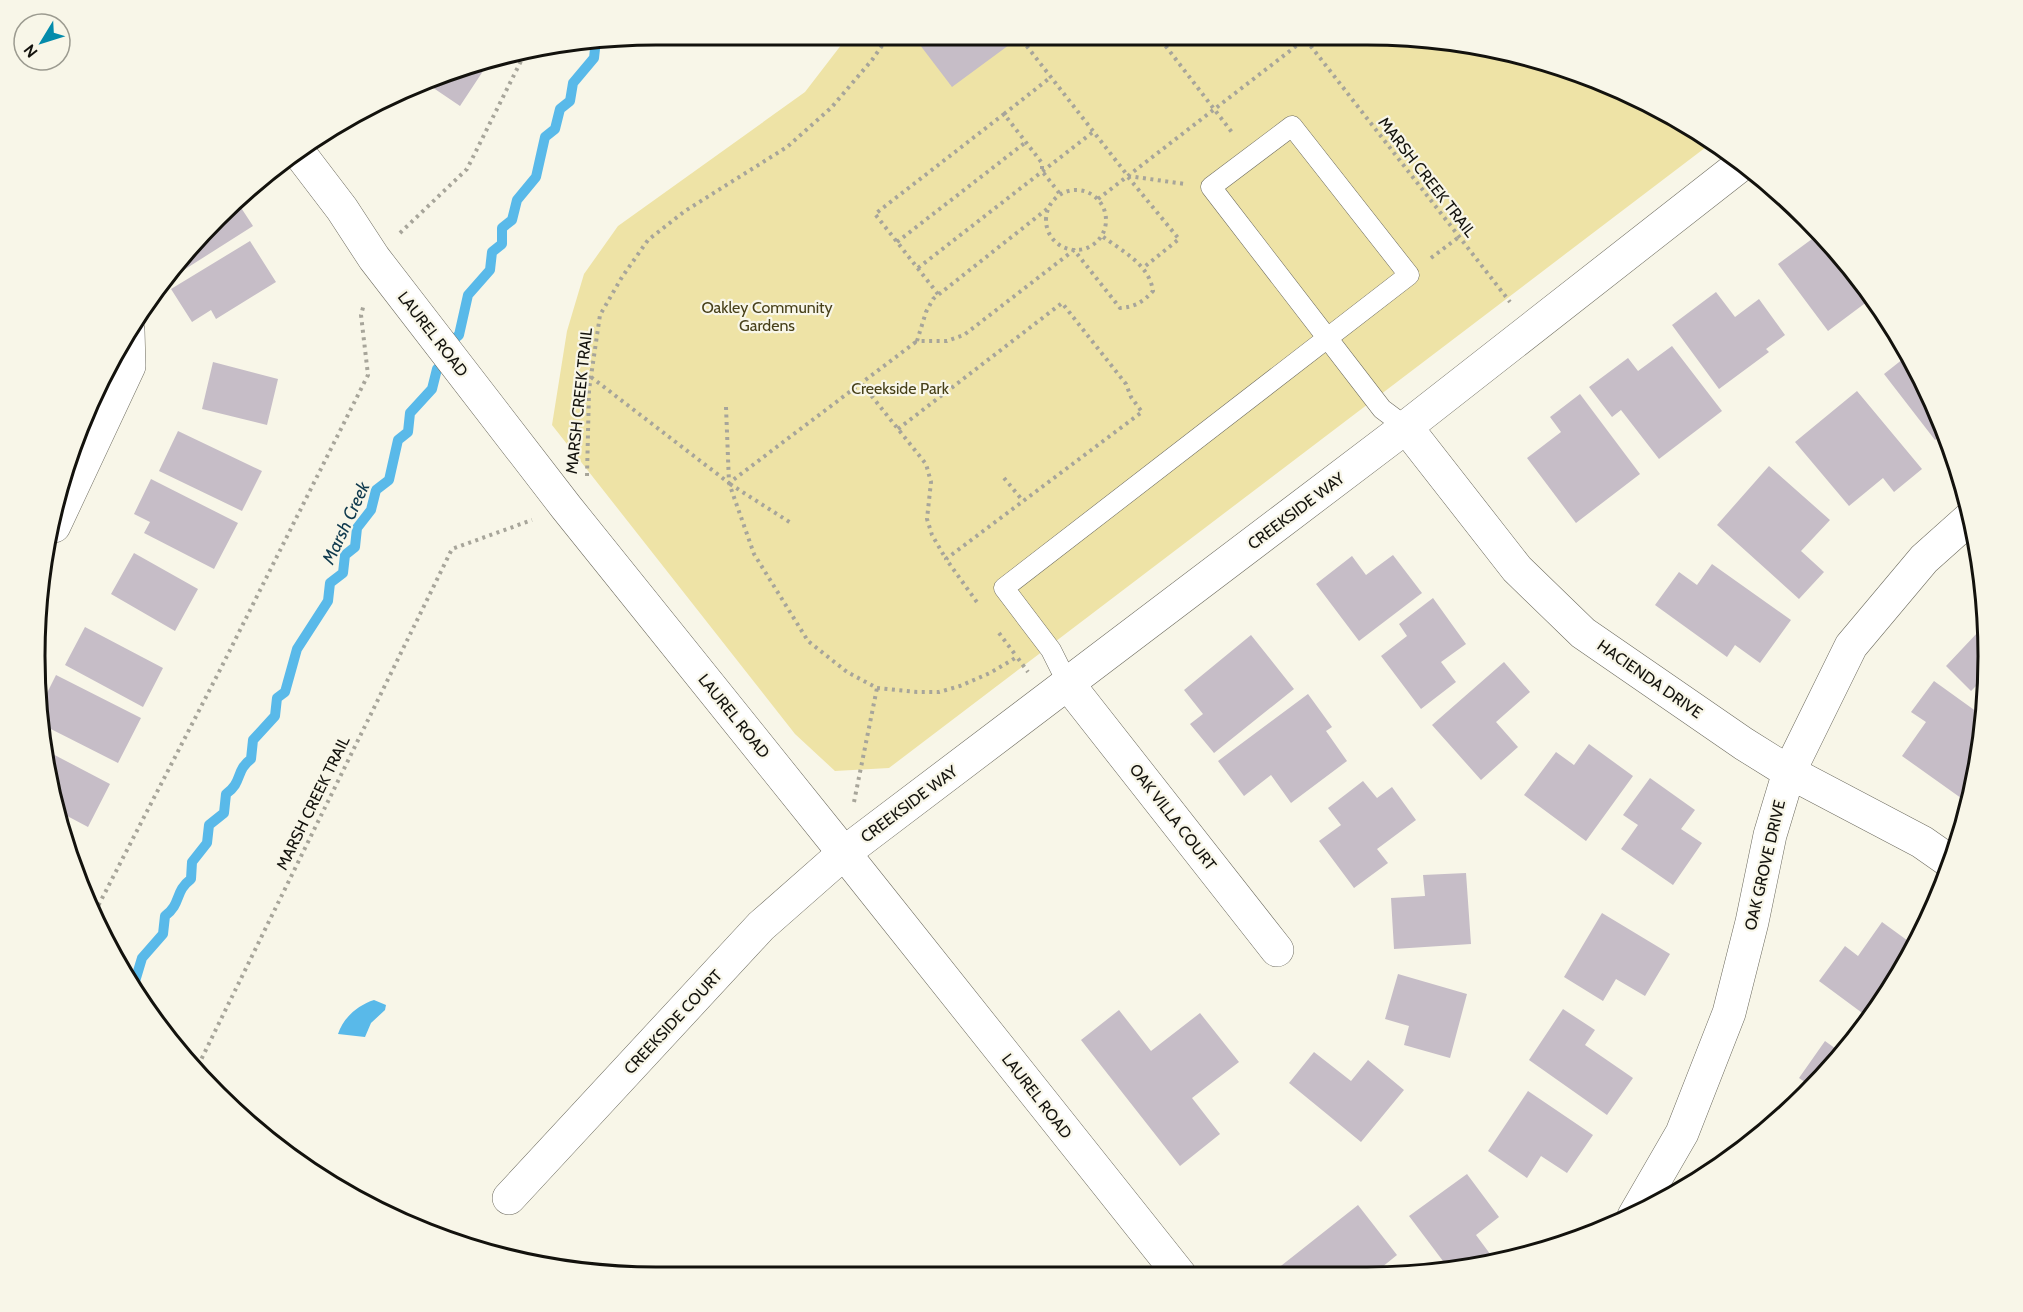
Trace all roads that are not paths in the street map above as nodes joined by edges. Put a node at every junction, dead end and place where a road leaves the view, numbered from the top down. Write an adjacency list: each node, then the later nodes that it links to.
1 (303, 158): 10 (street, LAUREL ROAD)
2 (1736, 169): 5 (street, CREEKSIDE WAY)
3 (1326, 338): 3 (lane); 5 (lane); 8 (lane)
4 (128, 348): 6 (street)
5 (1406, 427): 8 (street, CREEKSIDE WAY); 9 (street, HACIENDA DRIVE)
6 (65, 503)
7 (1963, 524): 9 (street, OAK GROVE DRIVE)
8 (1058, 691): 10 (street, CREEKSIDE WAY); 12 (street, OAK VILLA COURT)
9 (1789, 772): 11 (street, HACIENDA DRIVE); 14 (street, OAK GROVE DRIVE)
10 (844, 853): 13 (street, CREEKSIDE COURT); 15 (street, LAUREL ROAD)
11 (1944, 857)
12 (1277, 950)
13 (509, 1198)
14 (1643, 1201)
15 (1174, 1267)

